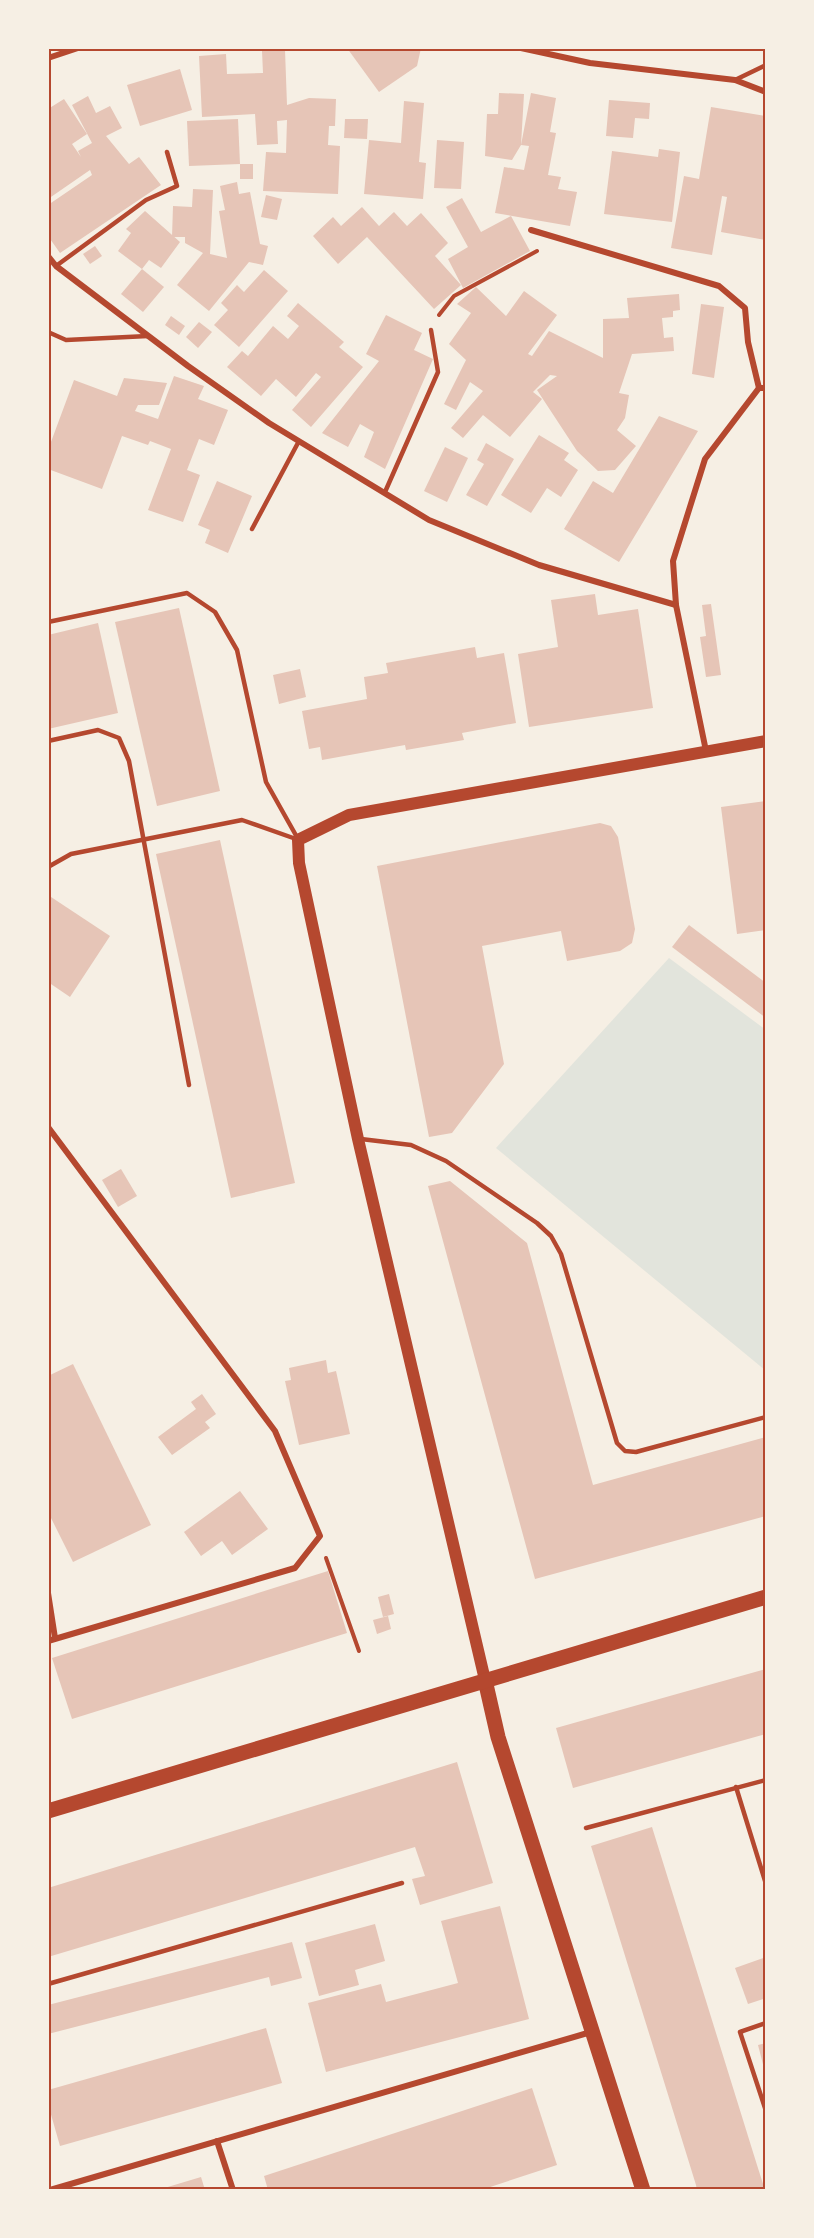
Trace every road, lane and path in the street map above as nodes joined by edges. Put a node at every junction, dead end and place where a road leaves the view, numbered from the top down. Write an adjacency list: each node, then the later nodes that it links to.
1 (78, 48): 3 (street)
2 (522, 48): 5 (street)
3 (48, 58)
4 (766, 65): 5 (lane)
5 (735, 80): 6 (street)
6 (766, 92)
7 (168, 152): 11 (lane)
8 (531, 230): 9 (street)
9 (558, 238): 12 (path); 15 (street)
10 (48, 256): 11 (street)
11 (56, 266): 14 (street)
12 (431, 330): 17 (lane)
13 (48, 332): 14 (lane)
14 (148, 336): 16 (street)
15 (762, 388): 19 (street)
16 (299, 441): 17 (street); 18 (lane)
17 (385, 492): 19 (street)
18 (252, 529)
19 (676, 605): 23 (street)
20 (48, 622): 25 (lane)
21 (48, 741): 24 (lane)
22 (766, 741): 23 (main road)
23 (706, 751): 25 (main road)
24 (143, 838): 25 (lane); 26 (lane); 27 (lane)
25 (298, 840): 29 (main road)
26 (48, 867)
27 (189, 1085)
28 (48, 1127): 31 (street)
29 (358, 1139): 30 (lane); 37 (main road)
30 (766, 1417)
31 (320, 1536): 34 (street); 36 (path)
32 (48, 1593): 34 (street)
33 (766, 1597): 37 (main road)
34 (56, 1638): 35 (street)
35 (48, 1641)
36 (359, 1651)
37 (485, 1680): 40 (main road); 46 (main road)
38 (766, 1780): 39 (lane)
39 (736, 1787): 41 (lane); 43 (lane)
40 (48, 1811)
41 (586, 1828)
42 (402, 1883): 44 (lane)
43 (766, 1884)
44 (48, 1984)
45 (766, 2023): 47 (lane)
46 (592, 2032): 48 (street); 51 (main road)
47 (766, 2111)
48 (217, 2141): 49 (street); 50 (street)
49 (50, 2190)
50 (233, 2190)
51 (643, 2190)

